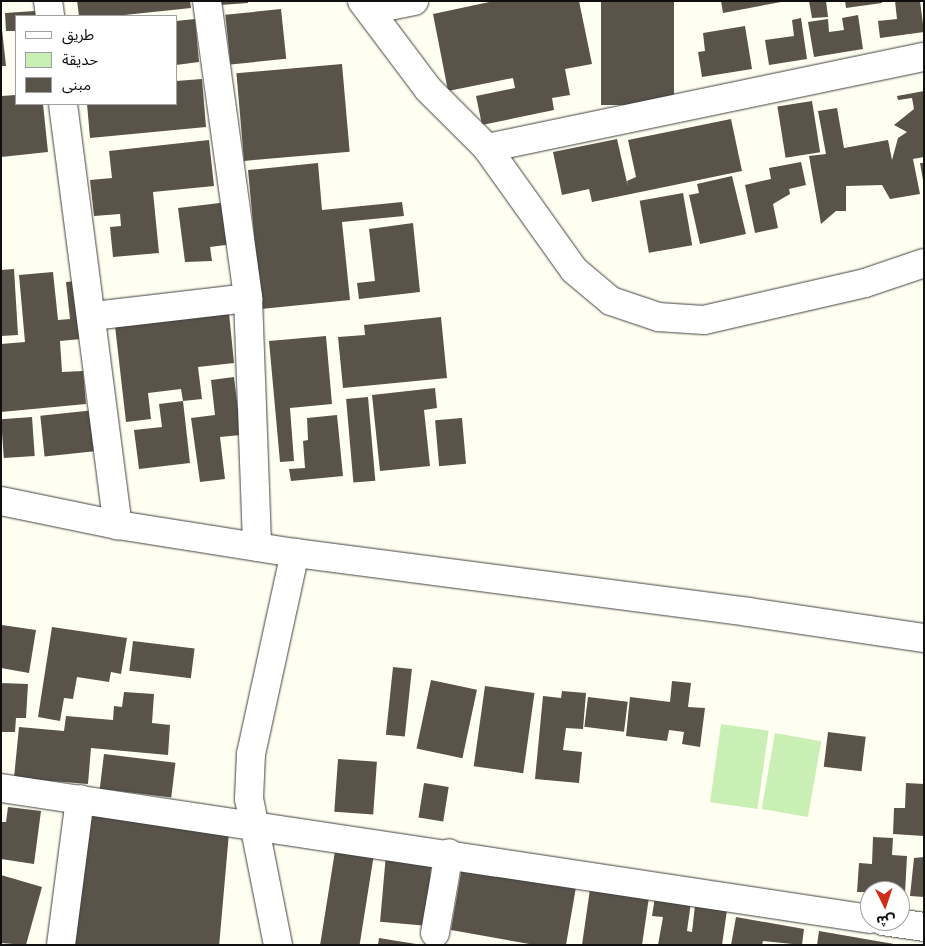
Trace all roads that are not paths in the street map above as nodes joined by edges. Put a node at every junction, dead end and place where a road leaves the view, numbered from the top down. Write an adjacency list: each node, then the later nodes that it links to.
1 (48, 1): 5 (street)
2 (208, 1): 10 (street)
3 (414, 1): 4 (street)
4 (365, 6): 8 (street)
5 (50, 15)
6 (924, 57): 8 (street)
7 (63, 105): 11 (street)
8 (487, 148): 9 (street)
9 (924, 263)
10 (248, 298): 11 (street); 14 (street)
11 (93, 316): 13 (street)
12 (1, 501): 13 (street)
13 (118, 525): 14 (street)
14 (257, 547): 15 (street)
15 (295, 553): 16 (street); 19 (street)
16 (924, 638)
17 (1, 788): 18 (street)
18 (80, 799): 19 (street); 25 (street)
19 (256, 826): 20 (street); 26 (street)
20 (449, 853): 21 (street); 24 (street)
21 (860, 917)
22 (910, 925): 23 (street)
23 (924, 927)
24 (435, 933)
25 (61, 945)
26 (278, 945)

